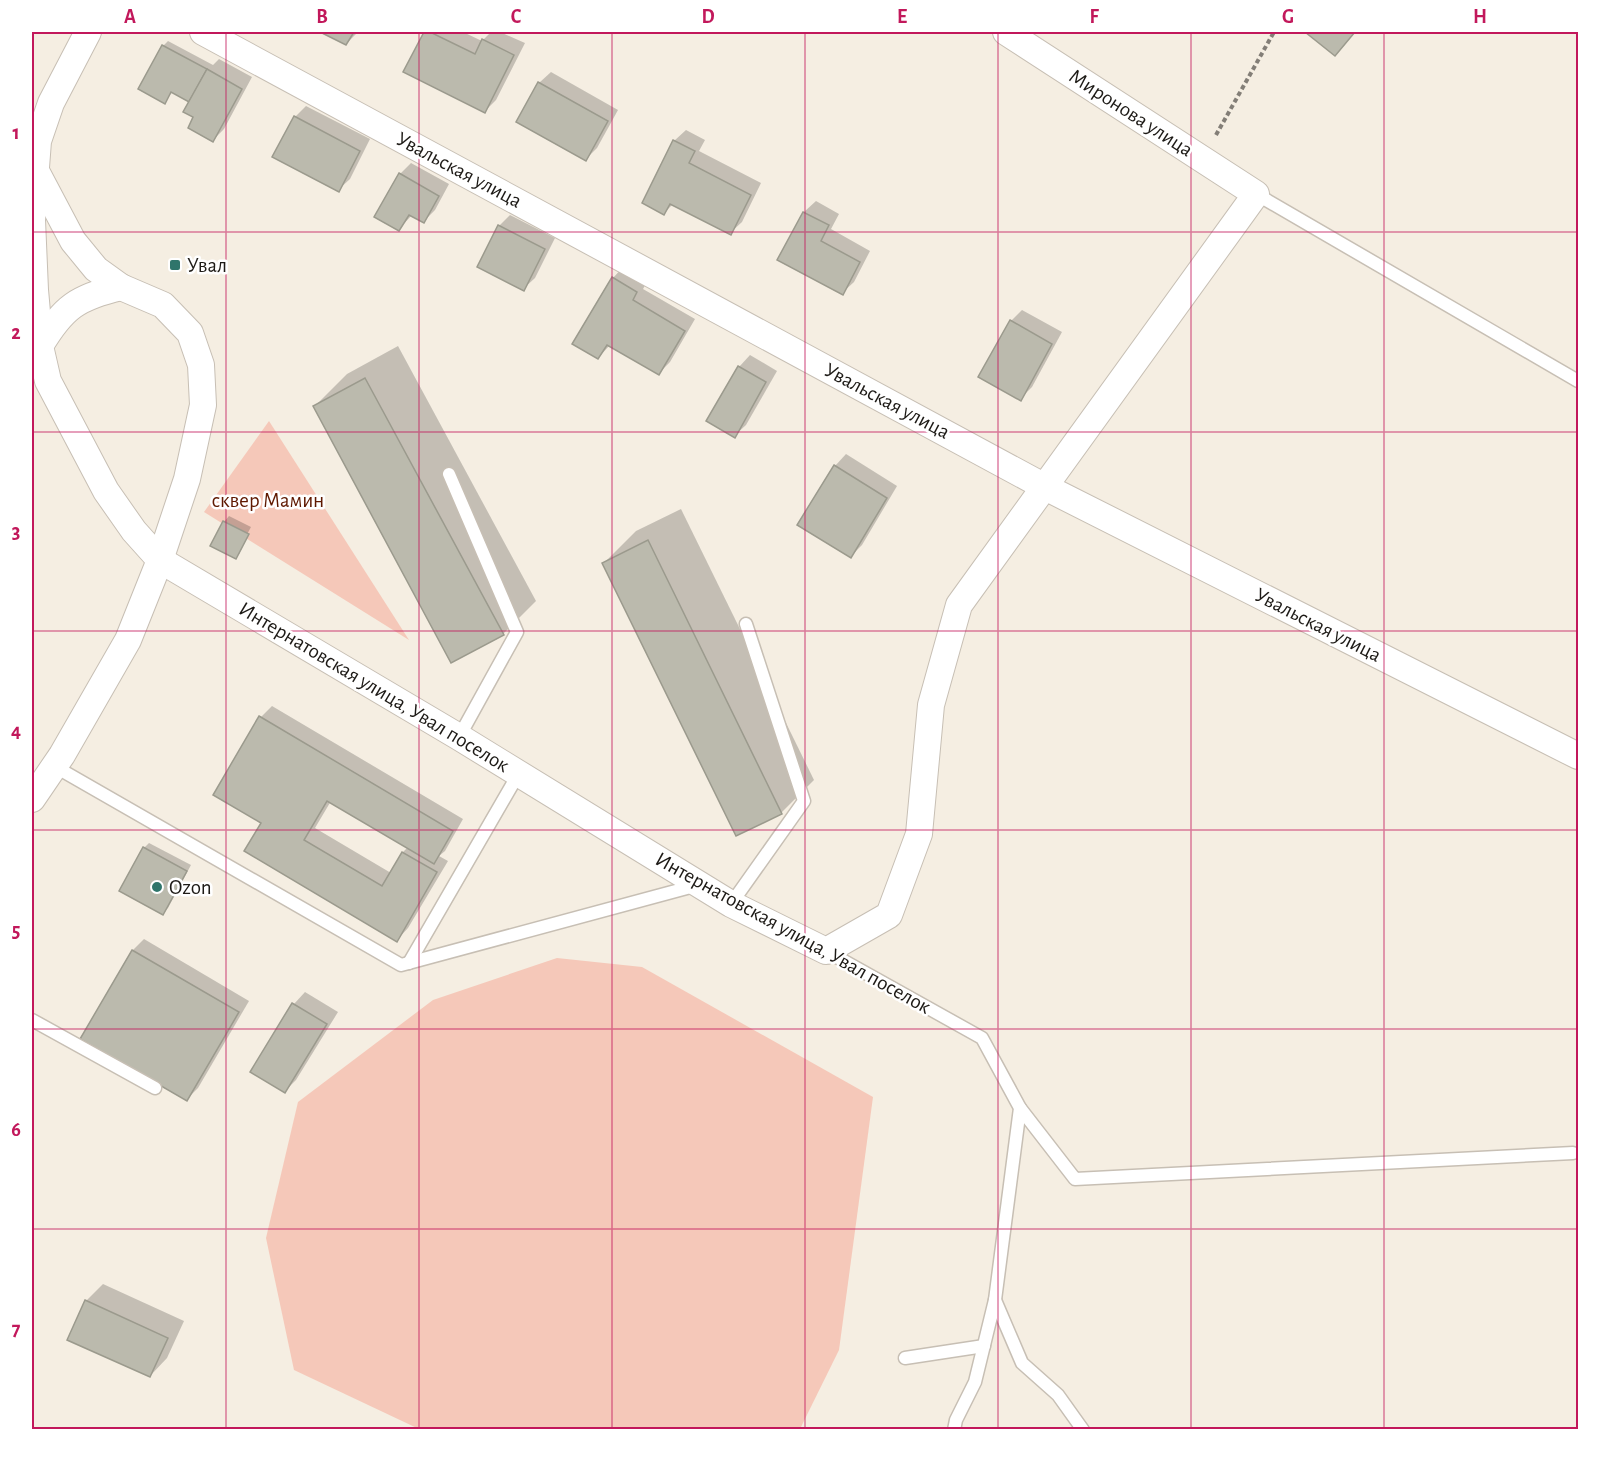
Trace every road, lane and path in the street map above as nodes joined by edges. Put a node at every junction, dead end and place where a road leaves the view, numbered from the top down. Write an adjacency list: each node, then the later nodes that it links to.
1 (88, 32): 6 (street, Интернатовская улица, Увал поселок)
2 (203, 32): 12 (street, Увальская улица)
3 (1006, 32): 5 (street, Миронова улица)
4 (1274, 32): 5 (path)
5 (1203, 160): 7 (street, Миронова улица)
6 (36, 170): 8 (street); 9 (street, Интернатовская улица, Увал поселок)
7 (1256, 194): 10 (lane); 12 (street)
8 (122, 287): 9 (street); 13 (street)
9 (40, 346): 13 (street, Интернатовская улица, Увал поселок)
10 (1578, 381)
11 (449, 474): 15 (lane)
12 (1045, 487): 16 (street, Увальская улица); 22 (street)
13 (160, 560): 15 (street, Интернатовская улица, Увал поселок); 17 (street)
14 (746, 624): 21 (lane)
15 (459, 737): 18 (street, Интернатовская улица, Увал поселок)
16 (1578, 756)
17 (54, 766): 19 (street); 23 (lane)
18 (519, 773): 20 (street, Интернатовская улица, Увал поселок); 23 (lane)
19 (32, 799)
20 (699, 885): 21 (street, Интернатовская улица, Увал поселок); 23 (lane)
21 (731, 904): 22 (street, Интернатовская улица, Увал поселок)
22 (826, 951): 26 (lane, Интернатовская улица, Увал поселок)
23 (409, 963)
24 (32, 1020): 25 (lane)
25 (155, 1088)
26 (1020, 1108): 27 (lane, Интернатовская улица, Увал поселок); 28 (lane)
27 (1573, 1153)
28 (995, 1300): 29 (lane); 32 (lane)
29 (984, 1346): 30 (lane); 31 (lane)
30 (905, 1358)
31 (954, 1430)
32 (1083, 1430)

